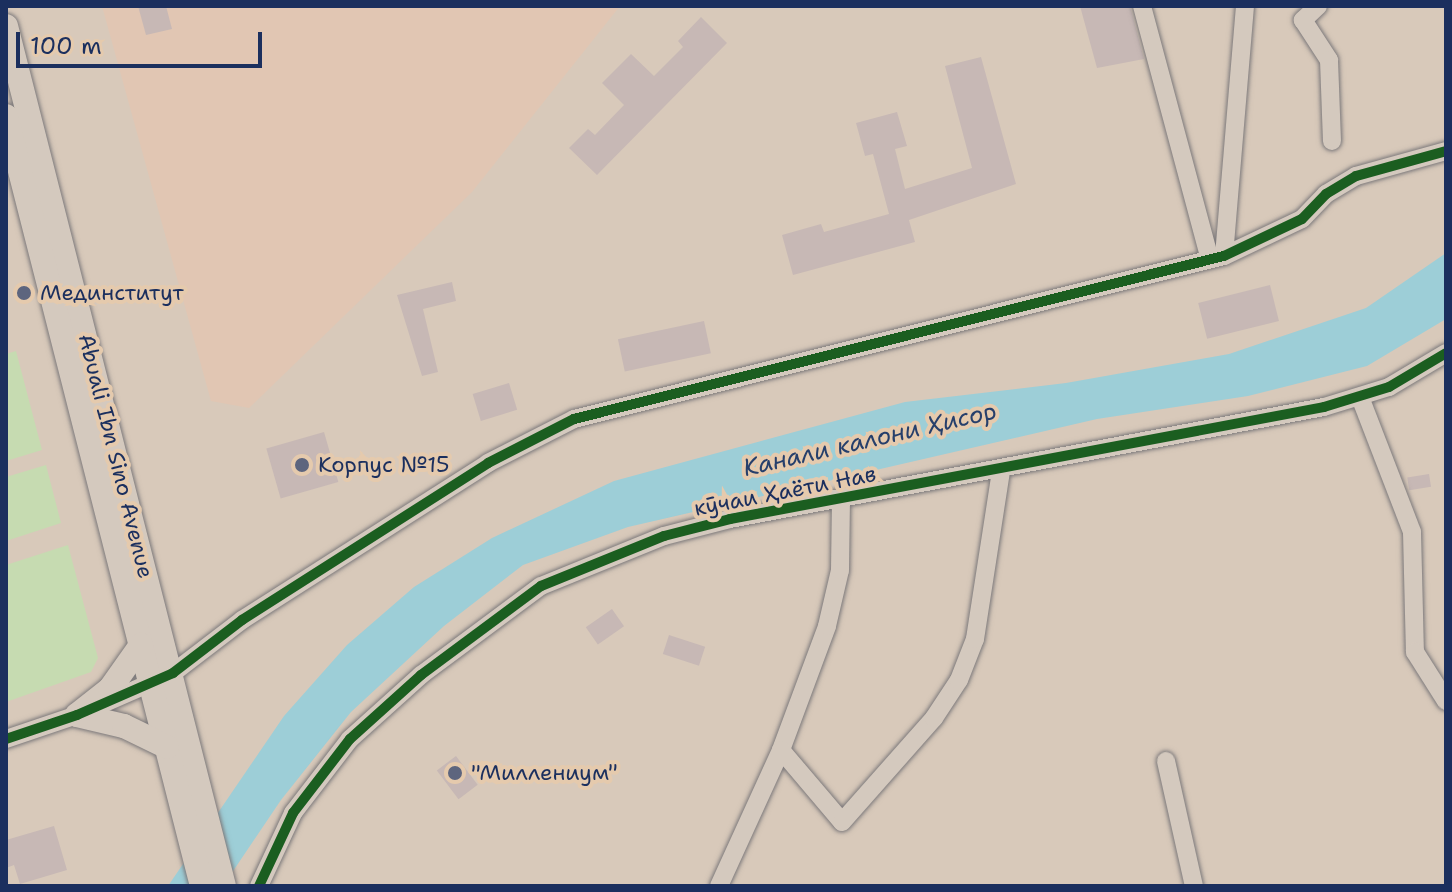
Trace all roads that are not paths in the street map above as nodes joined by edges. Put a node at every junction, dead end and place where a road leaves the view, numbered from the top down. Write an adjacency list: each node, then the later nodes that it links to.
1 (1142, 6): 8 (street)
2 (1245, 6): 8 (street)
3 (1318, 6): 6 (street)
4 (6, 26): 14 (main road, Abuali Ibn Sino Avenue)
5 (6, 116): 13 (main road, Abuali Ibn Sino Avenue)
6 (1332, 141)
7 (1446, 151): 8 (street)
8 (1217, 257): 14 (street)
9 (1446, 353): 10 (street, кӯчаи Ҳаёти Нав)
10 (1360, 397): 11 (street, кӯчаи Ҳаёти Нав); 15 (street)
11 (1001, 471): 12 (street, кӯчаи Ҳаёти Нав); 18 (street)
12 (841, 499): 18 (street); 23 (street, кӯчаи Ҳаёти Нав)
13 (141, 645): 14 (main road, Abuali Ibn Sino Avenue); 16 (main road)
14 (162, 679): 16 (street); 19 (main road, Abuali Ibn Sino Avenue)
15 (1446, 701)
16 (77, 715): 17 (street); 19 (main road)
17 (6, 739)
18 (781, 750): 24 (street)
19 (178, 759): 21 (main road, Abuali Ibn Sino Avenue); 22 (main road, Abuali Ibn Sino Avenue)
20 (1166, 761): 25 (street)
21 (202, 886)
22 (224, 886)
23 (259, 886)
24 (719, 886)
25 (1194, 886)

